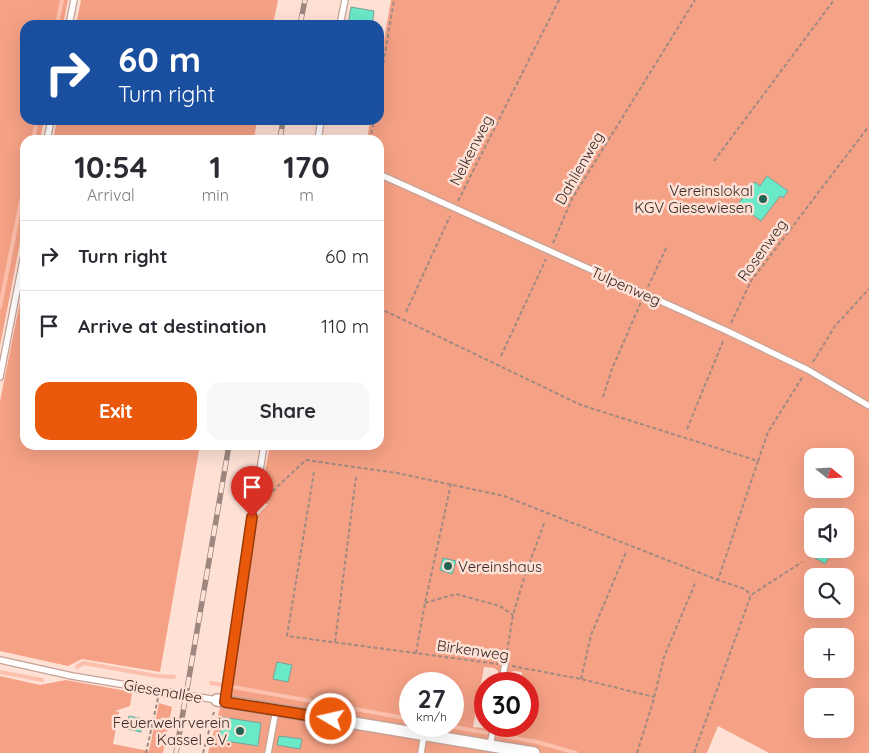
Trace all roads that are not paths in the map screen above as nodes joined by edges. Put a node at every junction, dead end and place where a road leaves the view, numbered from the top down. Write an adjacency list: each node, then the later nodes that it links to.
1 (74, 0): 3 (lane)
2 (345, 0): 4 (lane)
3 (70, 20)
4 (341, 20)
5 (384, 176): 8 (lane, Tulpenweg)
6 (20, 276): 7 (lane)
7 (0, 378)
8 (869, 406)
9 (263, 450): 13 (lane)
10 (0, 660): 13 (lane, Giesenallee)
11 (505, 665): 12 (lane)
12 (504, 672)
13 (223, 698): 14 (street, Giesenallee)
14 (276, 710): 15 (street, Giesenallee); 20 (lane)
15 (399, 730)
16 (424, 737): 21 (lane)
17 (453, 737): 19 (street, Giesenallee)
18 (492, 737): 19 (lane)
19 (491, 741): 22 (street, Giesenallee)
20 (268, 753)
21 (421, 753)
22 (534, 753)

